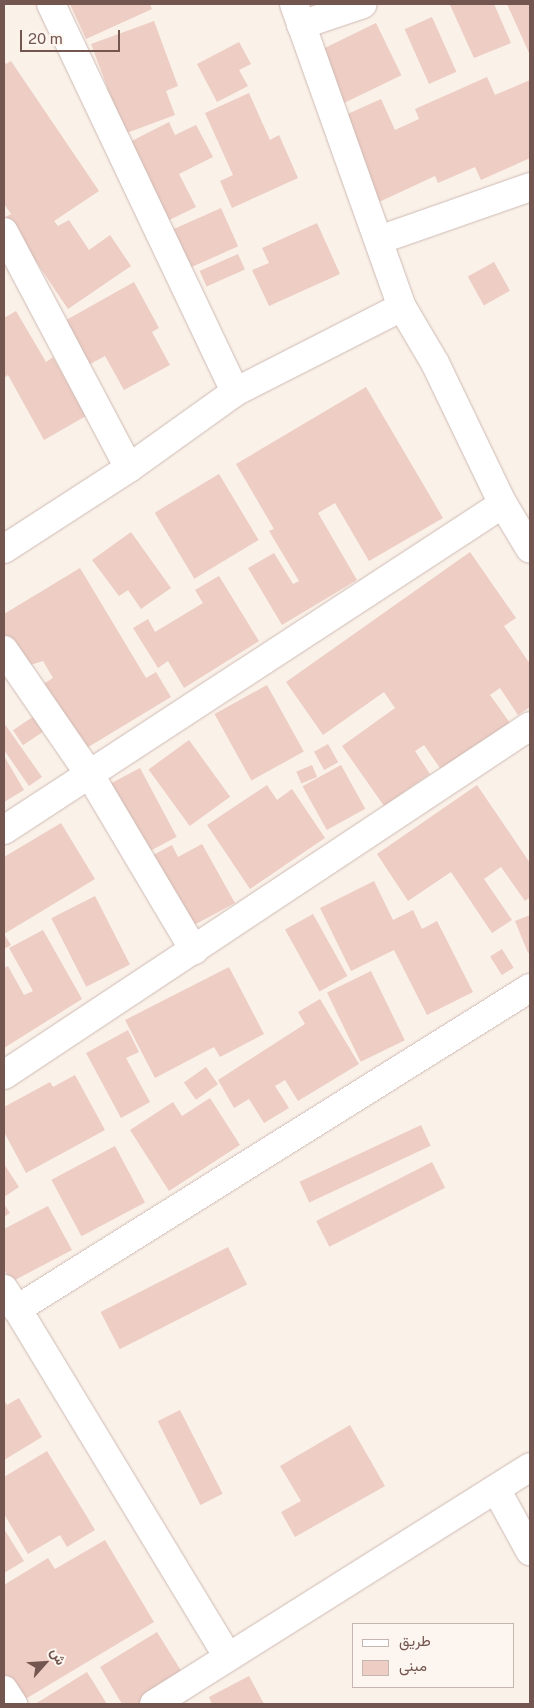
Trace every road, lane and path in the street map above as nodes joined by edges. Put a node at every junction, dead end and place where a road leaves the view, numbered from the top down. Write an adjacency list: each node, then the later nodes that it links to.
1 (51, 4): 8 (street)
2 (363, 4): 3 (street)
3 (298, 14): 6 (street)
4 (530, 188): 6 (street)
5 (4, 232): 9 (street)
6 (379, 240): 7 (street)
7 (402, 307): 8 (street); 10 (street)
8 (235, 392): 9 (street)
9 (129, 468): 11 (street)
10 (503, 504): 12 (street); 15 (street)
11 (4, 549)
12 (530, 549)
13 (4, 650): 15 (street)
14 (530, 726): 17 (street)
15 (90, 775): 16 (street); 17 (street)
16 (4, 830)
17 (194, 950): 19 (street)
18 (530, 988): 20 (street)
19 (4, 1075)
20 (11, 1299): 24 (street)
21 (530, 1467): 22 (street)
22 (496, 1489): 23 (street); 24 (street)
23 (530, 1551)
24 (228, 1657): 27 (street)
25 (4, 1690): 26 (street)
26 (13, 1704)
27 (154, 1704)

